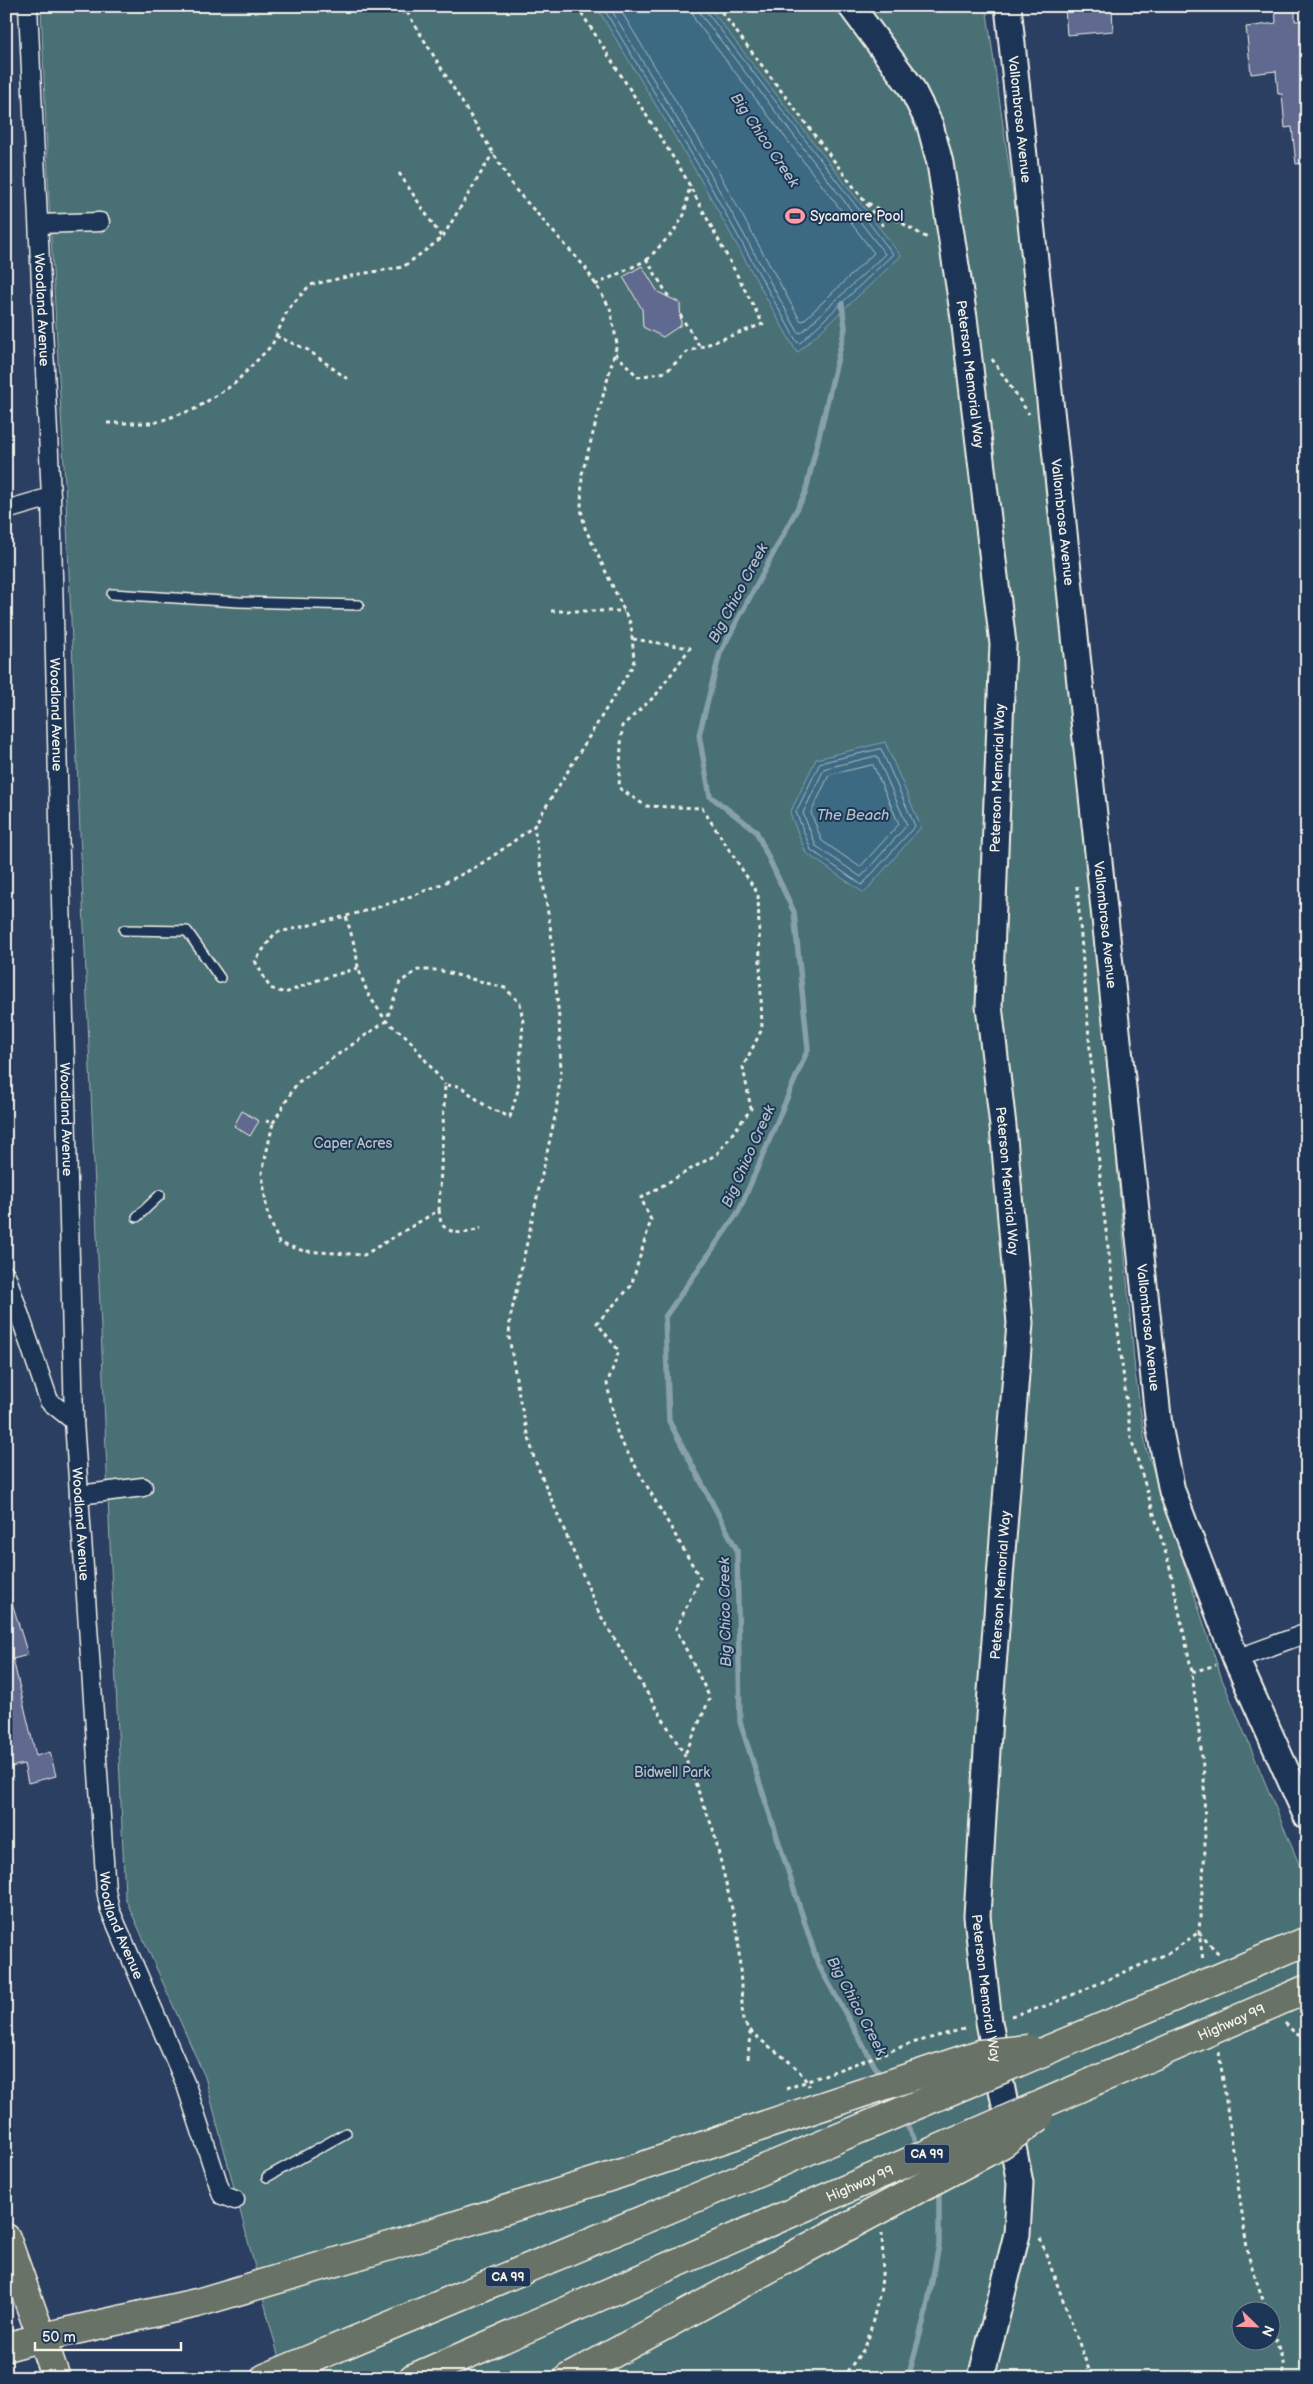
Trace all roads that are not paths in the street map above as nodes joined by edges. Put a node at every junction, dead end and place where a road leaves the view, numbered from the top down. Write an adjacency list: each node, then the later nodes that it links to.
1 (28, 6): 5 (street, Woodland Avenue)
2 (851, 6): 35 (street, Peterson Memorial Way)
3 (1008, 6): 19 (street, Vallombrosa Avenue)
4 (100, 222): 5 (street)
5 (39, 224): 6 (street, Woodland Avenue)
6 (51, 497): 7 (street); 15 (street, Woodland Avenue)
7 (6, 510)
8 (112, 594): 9 (lane)
9 (359, 604)
10 (124, 930): 11 (lane)
11 (220, 978)
12 (160, 1195): 13 (lane)
13 (137, 1217)
14 (6, 1275): 15 (street)
15 (74, 1421): 17 (street, Woodland Avenue)
16 (143, 1487): 17 (street)
17 (79, 1495): 27 (street, Woodland Avenue)
18 (1307, 1633): 19 (street)
19 (1236, 1659): 20 (street, Vallombrosa Avenue)
20 (1307, 1817)
21 (1307, 1941): 23 (main road, CA 99, bridge)
22 (1307, 1989): 24 (main road, Highway 99 / CA 99, bridge)
23 (1058, 2046): 29 (main road, bridge); 32 (main road, CA 99, bridge)
24 (1086, 2085): 33 (main road, Highway 99 / CA 99, bridge); 34 (main road, bridge)
25 (346, 2133): 26 (lane)
26 (267, 2177)
27 (235, 2200)
28 (6, 2238): 29 (main road)
29 (42, 2336): 30 (main road); 31 (main road)
30 (6, 2347)
31 (56, 2378)
32 (265, 2378)
33 (413, 2378)
34 (568, 2378)
35 (981, 2378)

